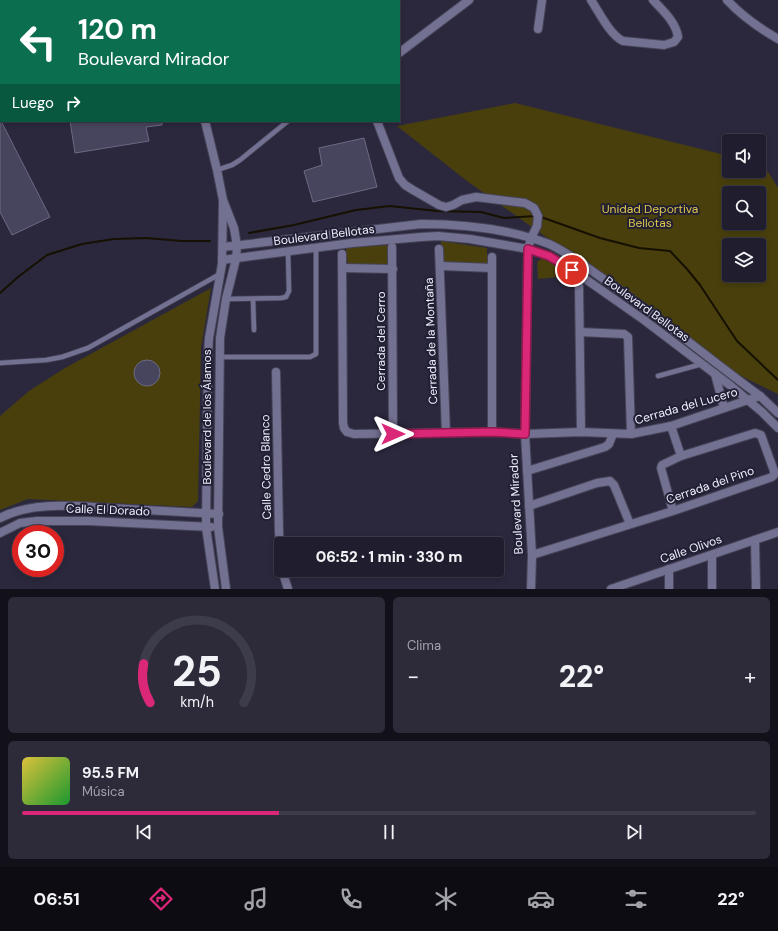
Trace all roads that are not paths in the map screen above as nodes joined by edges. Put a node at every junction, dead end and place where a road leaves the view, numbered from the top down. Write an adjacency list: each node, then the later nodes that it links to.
1 (469, 0): 8 (street)
2 (542, 0): 6 (street)
3 (591, 0): 4 (street)
4 (653, 0)
5 (728, 0): 7 (street)
6 (538, 29)
7 (778, 39)
8 (400, 52)
9 (204, 122): 12 (street)
10 (287, 122): 12 (lane)
11 (377, 122): 18 (street, Boulevard Mirador)
12 (217, 170): 13 (street)
13 (223, 200): 21 (street, Boulevard de los Álamos); 22 (street, Boulevard de los Álamos)
14 (438, 224): 15 (street, Boulevard Bellotas); 17 (street); 18 (street, Boulevard Bellotas)
15 (391, 228): 16 (street, Boulevard Bellotas); 19 (street, Cerrada del Cerro)
16 (340, 234): 20 (street); 21 (street, Boulevard Bellotas)
17 (438, 236): 19 (street, Boulevard Bellotas); 25 (street, Boulevard Bellotas)
18 (531, 238): 25 (street, Boulevard Mirador); 31 (street, Boulevard Bellotas)
19 (392, 243): 20 (street, Boulevard Bellotas); 35 (street, Cerrada del Cerro)
20 (341, 244): 23 (street, Boulevard Bellotas)
21 (237, 246): 22 (street, Boulevard Bellotas); 29 (street, Boulevard de los Álamos)
22 (223, 247): 30 (street, Boulevard de los Álamos)
23 (316, 247): 26 (street, Boulevard Bellotas); 45 (lane)
24 (439, 249): 32 (street, Cerrada de la Montaña)
25 (528, 249): 37 (street, Boulevard Bellotas); 61 (street, Boulevard Mirador)
26 (288, 251): 29 (street, Boulevard Bellotas); 40 (lane)
27 (342, 254): 33 (street)
28 (492, 257): 34 (street)
29 (236, 259): 30 (street, Boulevard Bellotas); 39 (street, Boulevard de los Álamos)
30 (222, 260): 36 (street, Boulevard de los Álamos)
31 (581, 264): 37 (street); 41 (street, Boulevard Bellotas)
32 (441, 266): 34 (street); 59 (street, Cerrada de la Montaña)
33 (343, 268): 35 (street); 60 (street, Cerrada del Lucero)
34 (492, 268): 57 (street)
35 (393, 269): 60 (street, Cerrada del Cerro)
36 (220, 274): 46 (lane); 68 (street, Boulevard de los Álamos)
37 (580, 275): 42 (street, Boulevard Bellotas)
38 (579, 286): 44 (street)
39 (226, 299): 40 (lane); 45 (street, Boulevard de los Álamos)
40 (253, 299): 43 (lane)
41 (650, 312): 42 (street); 51 (street, Boulevard Bellotas)
42 (644, 320): 47 (street, Boulevard Bellotas)
43 (254, 330)
44 (580, 332): 58 (street); 63 (street)
45 (219, 357): 69 (street, Boulevard de los Álamos)
46 (0, 363)
47 (702, 364): 49 (street, Boulevard Bellotas); 50 (lane)
48 (276, 372): 76 (street, Calle Cedro Blanco)
49 (715, 374): 52 (street, Boulevard Bellotas); 53 (street)
50 (658, 376)
51 (760, 396): 52 (street, Cerrada del Lucero); 54 (street, Boulevard Bellotas)
52 (748, 401): 53 (street, Cerrada del Lucero); 56 (street, Boulevard Bellotas)
53 (724, 408): 55 (street, Cerrada del Lucero)
54 (778, 413)
55 (671, 426): 63 (street, Cerrada del Lucero); 64 (street)
56 (778, 428)
57 (492, 432): 59 (street, Cerrada del Lucero); 61 (street, Cerrada del Lucero)
58 (581, 432): 61 (street, Cerrada del Lucero); 62 (street, Cerrada del Lucero)
59 (446, 433): 60 (street, Cerrada del Lucero)
60 (393, 434)
61 (525, 434): 65 (street, Boulevard Mirador)
62 (613, 434): 63 (street, Cerrada del Lucero); 65 (street)
63 (631, 434)
64 (681, 456): 67 (street, Cerrada del Pino); 67 (street, Cerrada del Pino)
65 (527, 471): 66 (street, Boulevard Mirador)
66 (529, 506): 71 (street); 78 (street, Boulevard Mirador)
67 (673, 510): 71 (street, Cerrada del Pino)
68 (206, 513): 69 (street, Calle El Dorado); 70 (street, Calle El Dorado); 72 (street, Boulevard de los Álamos)
69 (219, 514): 73 (street, Boulevard de los Álamos)
70 (0, 518)
71 (630, 524): 78 (street, Cerrada del Pino)
72 (206, 527): 73 (street, Calle El Dorado); 74 (street, Calle El Dorado); 83 (street, Boulevard de los Álamos)
73 (218, 528): 84 (street, Boulevard de los Álamos)
74 (0, 532)
75 (778, 532): 77 (street, Calle Olivos)
76 (279, 537)
77 (755, 540): 79 (street, Calle Olivos); 90 (street)
78 (532, 555): 86 (street, Boulevard Mirador)
79 (712, 555): 80 (street, Calle Olivos); 89 (street)
80 (669, 569): 82 (street, Calle Olivos); 88 (street)
81 (284, 577): 85 (street)
82 (624, 587): 87 (street, Calle Olivos)
83 (215, 589)
84 (226, 589)
85 (288, 589)
86 (531, 589)
87 (611, 589)
88 (669, 589)
89 (712, 589)
90 (756, 589)

